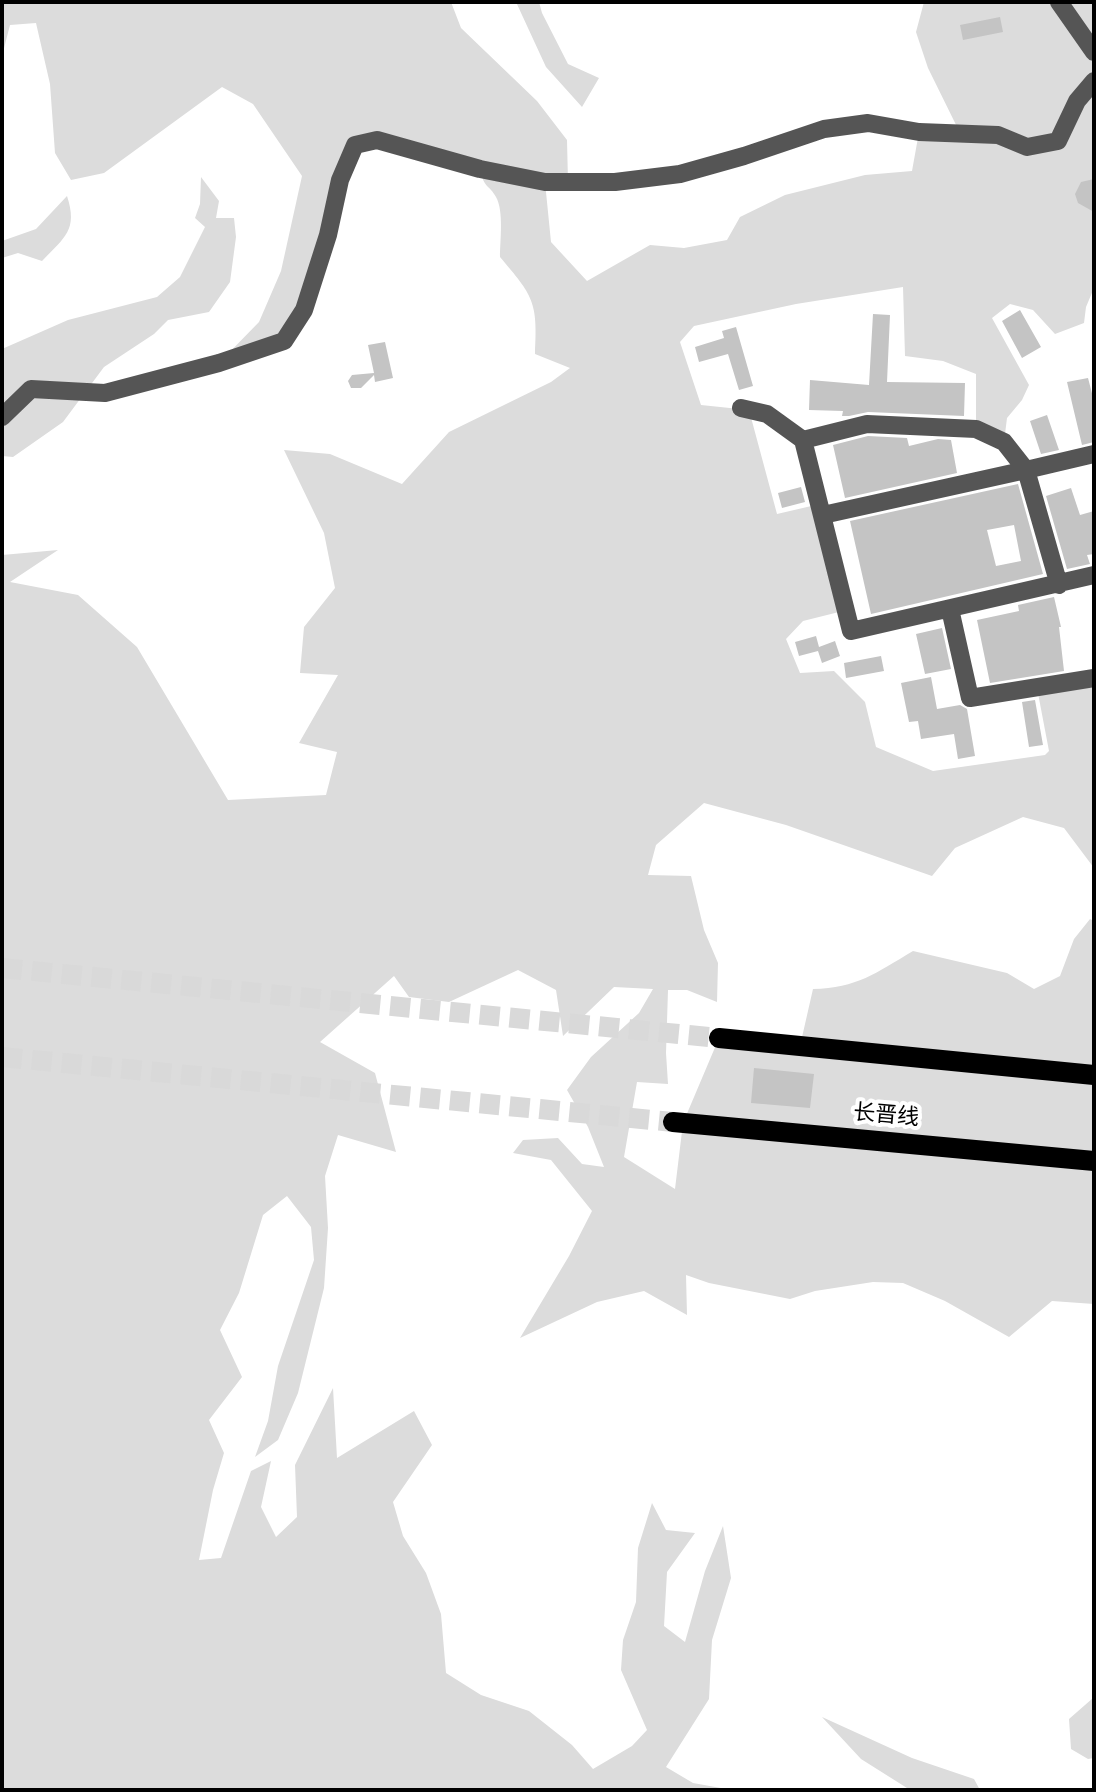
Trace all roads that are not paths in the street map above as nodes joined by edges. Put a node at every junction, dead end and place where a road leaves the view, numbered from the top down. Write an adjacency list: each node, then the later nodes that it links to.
1 (1059, 2): 2 (street)
2 (1094, 52)
3 (1094, 81): 5 (street)
4 (741, 408): 6 (street)
5 (2, 417)
6 (803, 440): 8 (street); 9 (street)
7 (1094, 454): 8 (street)
8 (1026, 470): 9 (street); 11 (street)
9 (823, 515): 12 (street)
10 (1094, 575): 11 (street)
11 (1059, 585): 12 (street)
12 (950, 609): 13 (street)
13 (1089, 683)
14 (719, 1038): 15 (main road)
15 (1094, 1075)
16 (673, 1122): 17 (main road, 长晋线)
17 (1094, 1161)

